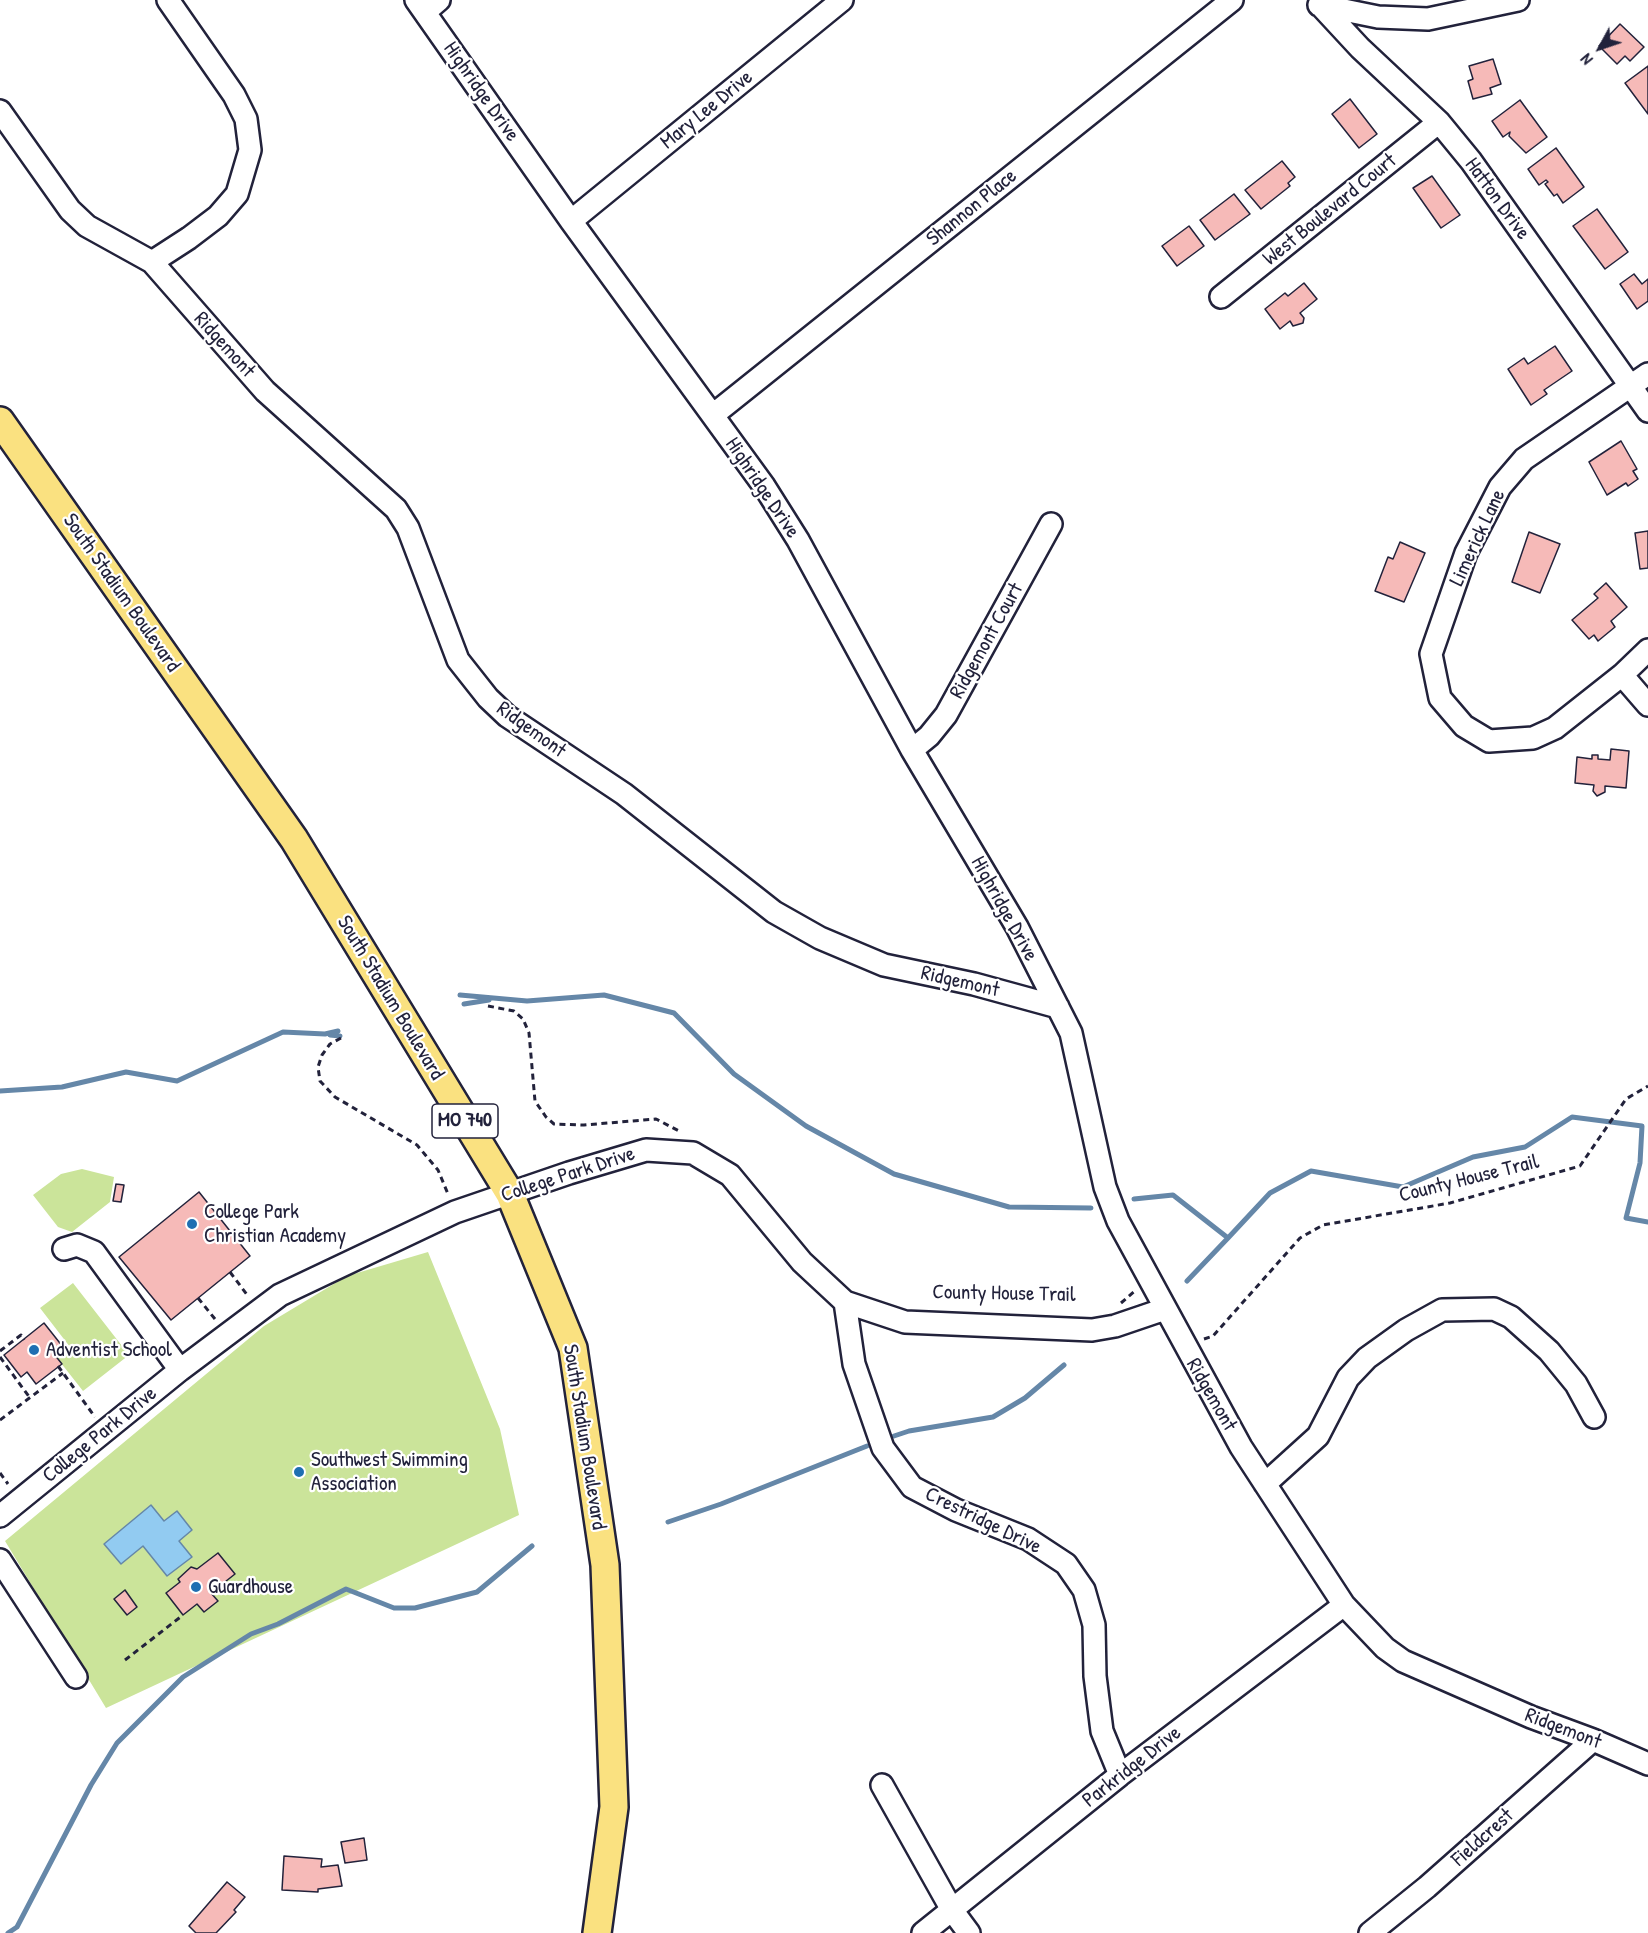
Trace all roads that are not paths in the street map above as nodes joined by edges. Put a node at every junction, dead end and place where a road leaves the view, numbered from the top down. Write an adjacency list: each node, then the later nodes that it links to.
1 (168, 0): 10 (street)
2 (842, 0): 9 (street, Mary Lee Drive)
3 (1232, 0): 14 (street, Shannon Place)
4 (1518, 0): 5 (street)
5 (1316, 3): 8 (street, Hatton Drive)
6 (427, 4): 9 (street, Highridge Drive)
7 (0, 111): 10 (street, Ridgemont)
8 (1439, 122): 11 (street, West Boulevard Court); 12 (street, Hatton Drive)
9 (571, 221): 14 (street, Highridge Drive)
10 (152, 262): 21 (street, Ridgemont)
11 (1221, 297)
12 (1640, 380): 13 (street, Hatton Drive); 18 (street, Limerick Lane)
13 (1648, 411)
14 (713, 415): 20 (street, Highridge Drive)
15 (0, 421): 22 (main road, South Stadium Boulevard / MO 740)
16 (1051, 524): 20 (street, Ridgemont Court)
17 (1648, 650): 18 (street)
18 (1622, 675): 19 (street)
19 (1648, 705)
20 (912, 750): 21 (street, Highridge Drive)
21 (1058, 1007): 25 (street, Ridgemont)
22 (510, 1194): 24 (street, College Park Drive); 26 (street, College Park Drive); 38 (main road, South Stadium Boulevard / MO 740)
23 (64, 1249): 26 (street)
24 (845, 1302): 25 (street, College Park Drive); 35 (street, Crestridge Drive)
25 (1165, 1309): 28 (street, Ridgemont)
26 (180, 1370): 29 (street, College Park Drive)
27 (1594, 1417): 28 (street)
28 (1265, 1484): 31 (street, Ridgemont)
29 (0, 1516)
30 (0, 1560): 32 (street)
31 (1344, 1605): 33 (street, Ridgemont); 35 (street, Parkridge Drive)
32 (76, 1677)
33 (1593, 1740): 34 (street, Ridgemont); 41 (street, Fieldcrest)
34 (1648, 1764)
35 (1120, 1775): 37 (street, Parkridge Drive)
36 (882, 1785): 37 (street)
37 (952, 1910): 39 (street, Parkridge Drive); 40 (street)
38 (597, 1933)
39 (923, 1933)
40 (969, 1933)
41 (1370, 1933)

